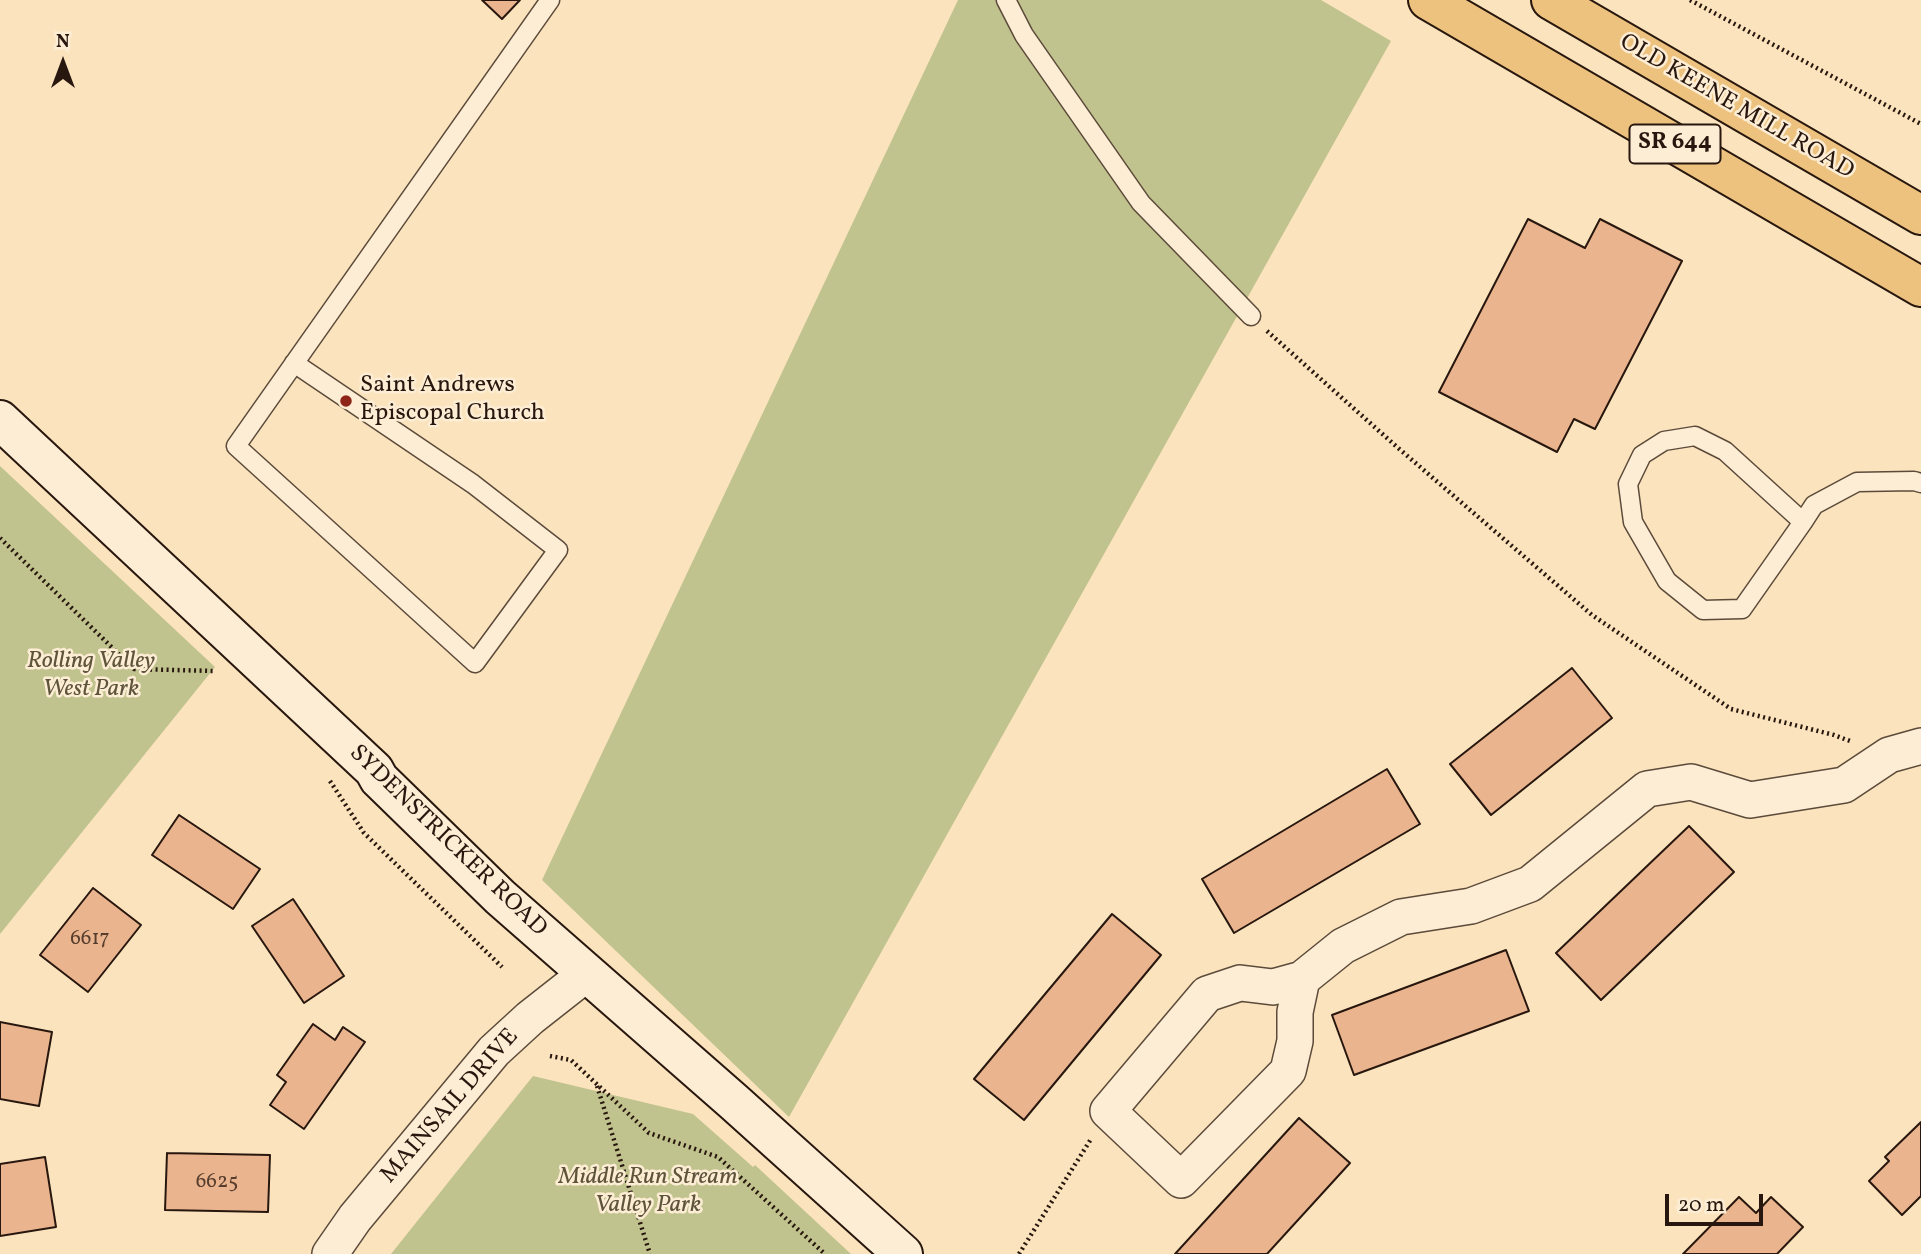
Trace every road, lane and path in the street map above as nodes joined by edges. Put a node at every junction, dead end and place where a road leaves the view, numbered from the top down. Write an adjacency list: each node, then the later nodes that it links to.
1 (550, 0): 10 (lane)
2 (1006, 0): 9 (lane)
3 (1428, 0): 8 (main road, SR 644)
4 (1551, 0): 7 (main road, OLD KEENE MILL ROAD / SR 644)
5 (1690, 0): 6 (path)
6 (1921, 124)
7 (1921, 215)
8 (1921, 287)
9 (1251, 316): 16 (path)
10 (294, 363): 10 (lane)
11 (0, 420): 19 (main road, SYDENSTRICKER ROAD)
12 (1921, 483): 13 (lane)
13 (1803, 522): 13 (lane)
14 (0, 538): 15 (path)
15 (224, 671)
16 (1905, 751): 20 (street)
17 (323, 770): 18 (path)
18 (502, 967)
19 (586, 974): 24 (street, MAINSAIL DRIVE); 27 (main road, SYDENSTRICKER ROAD)
20 (1302, 979): 23 (street); 23 (street)
21 (551, 1056): 22 (path)
22 (597, 1085): 25 (path); 26 (path)
23 (1108, 1111): 28 (path)
24 (330, 1254)
25 (650, 1254)
26 (825, 1254)
27 (903, 1254)
28 (1019, 1254)

